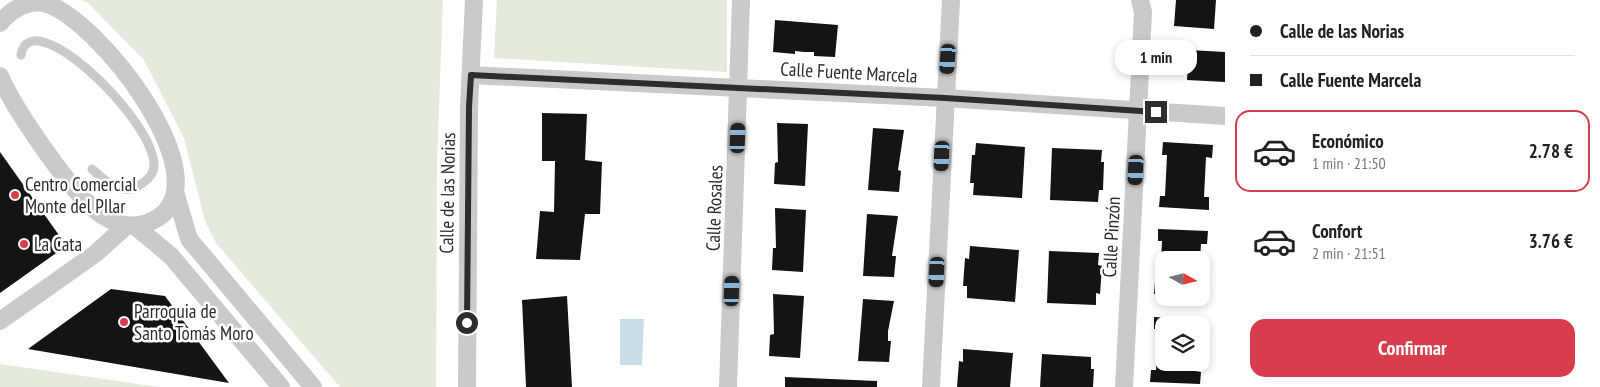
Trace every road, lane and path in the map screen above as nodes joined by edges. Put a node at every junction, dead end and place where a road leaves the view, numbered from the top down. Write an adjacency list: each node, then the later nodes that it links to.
1 (474, 0): 10 (street, Calle de las Norias)
2 (741, 0): 12 (street, Calle Rosales)
3 (951, 0): 13 (street)
4 (1140, 0): 14 (street, Calle Pinzón)
5 (40, 1): 6 (street); 17 (street)
6 (0, 23)
7 (28, 32): 8 (lane)
8 (21, 55)
9 (102, 69): 16 (lane)
10 (471, 75): 12 (street, Calle Fuente Marcela); 22 (street, Calle de las Norias)
11 (0, 76): 18 (street)
12 (740, 87): 13 (street, Calle Fuente Marcela); 23 (street, Calle Rosales)
13 (945, 98): 14 (street, Calle Fuente Marcela); 24 (street)
14 (1139, 111): 15 (street, Calle Fuente Marcela); 25 (street, Calle Pinzón)
15 (1225, 116)
16 (92, 169)
17 (175, 192): 18 (street); 21 (street)
18 (131, 227): 19 (street); 20 (street)
19 (0, 321)
20 (282, 387)
21 (313, 387)
22 (467, 387)
23 (728, 387)
24 (931, 387)
25 (1124, 387)

